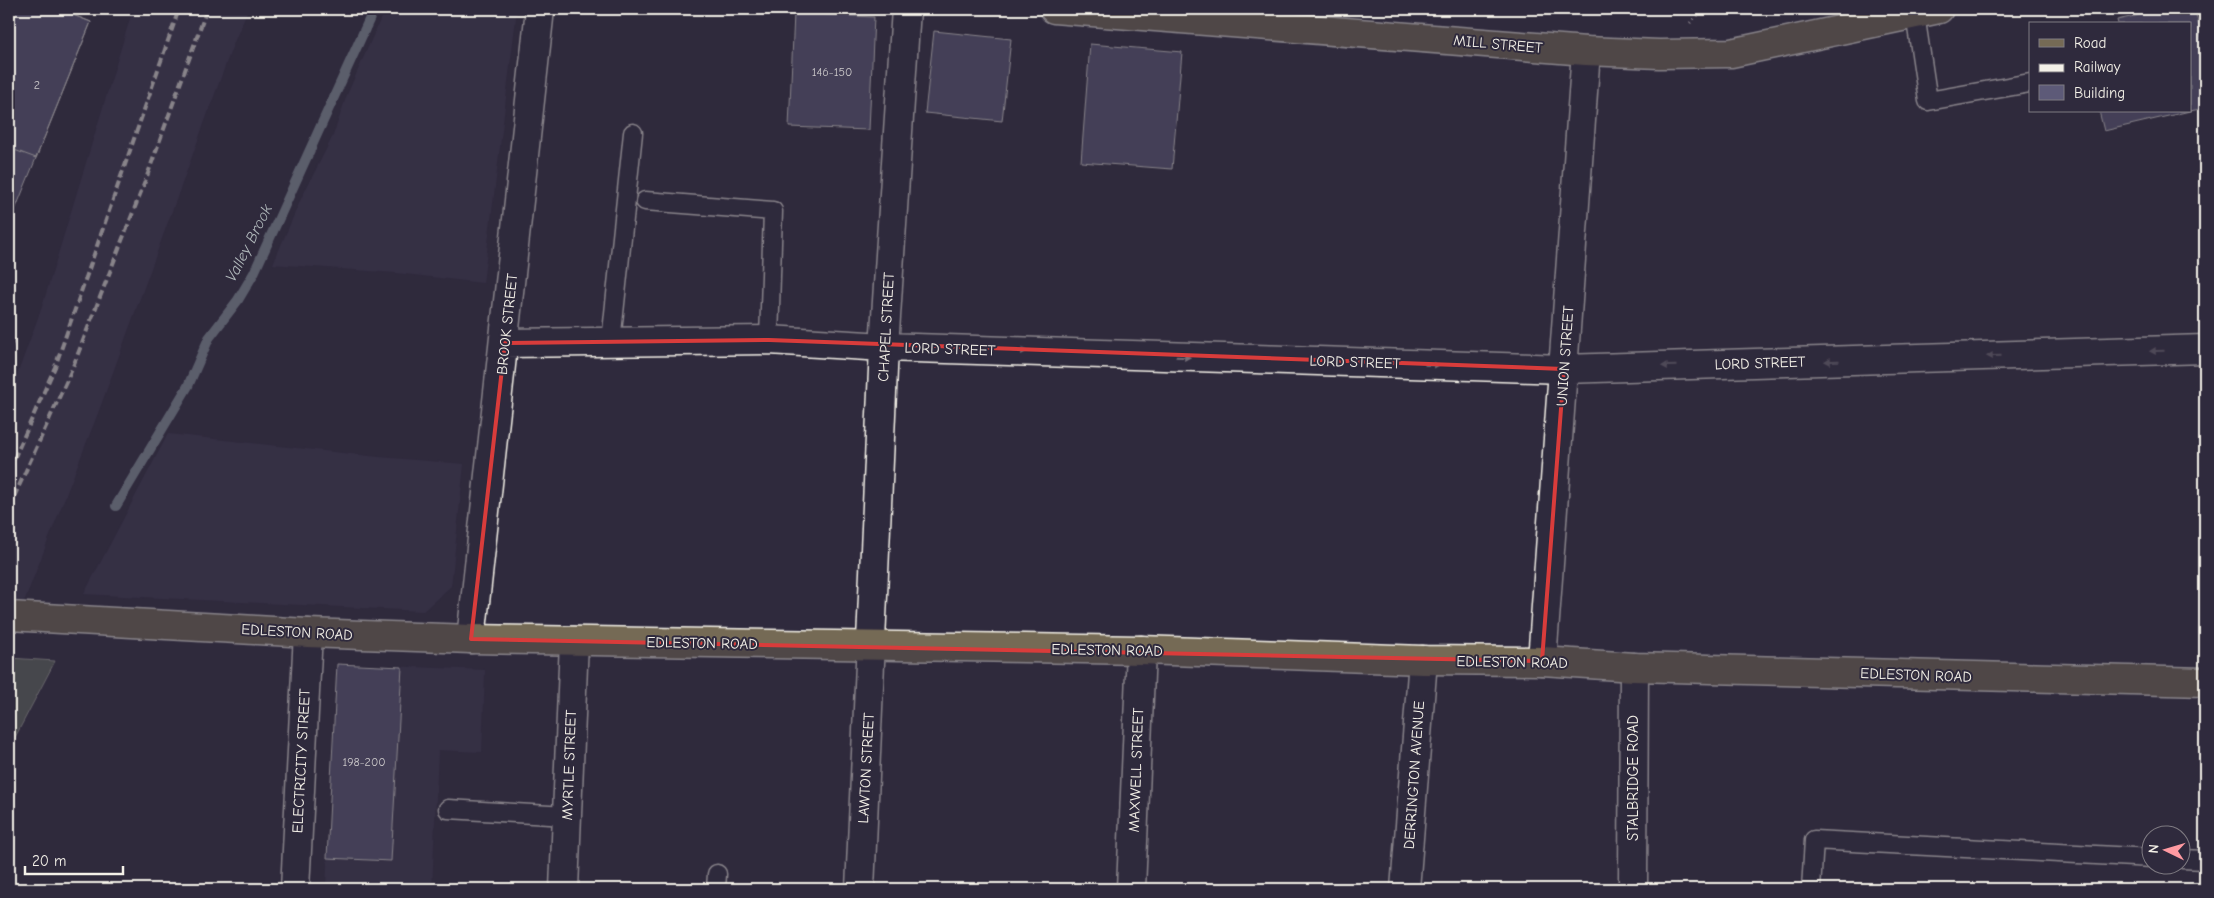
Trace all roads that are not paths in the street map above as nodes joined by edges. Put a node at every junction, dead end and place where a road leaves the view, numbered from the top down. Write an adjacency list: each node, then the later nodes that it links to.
1 (540, 9): 12 (street, BROOK STREET)
2 (906, 9): 13 (street, CHAPEL STREET)
3 (1054, 9): 4 (main road, MILL STREET)
4 (1093, 11): 6 (main road, MILL STREET)
5 (1927, 11): 6 (main road, MILL STREET); 7 (lane)
6 (1586, 51): 15 (street, UNION STREET)
7 (2029, 83)
8 (633, 133): 11 (lane)
9 (645, 201): 10 (lane)
10 (769, 340): 11 (street, LORD STREET); 13 (street, LORD STREET)
11 (611, 342): 12 (street, LORD STREET)
12 (505, 343): 18 (street, BROOK STREET)
13 (884, 347): 15 (street, LORD STREET, one-way to 15); 20 (street, CHAPEL STREET)
14 (2205, 349): 15 (street, LORD STREET, one-way to 15)
15 (1564, 369): 23 (street, UNION STREET)
16 (15, 616): 17 (main road, EDLESTON ROAD)
17 (308, 633): 18 (main road, EDLESTON ROAD); 31 (street, ELECTRICITY STREET)
18 (471, 639): 19 (main road, EDLESTON ROAD)
19 (574, 641): 20 (main road, EDLESTON ROAD); 27 (street, MYRTLE STREET)
20 (872, 646): 21 (main road, EDLESTON ROAD); 33 (street, LAWTON STREET)
21 (1141, 650): 22 (main road, EDLESTON ROAD); 34 (street, MAXWELL STREET)
22 (1422, 660): 23 (main road, EDLESTON ROAD); 35 (street, DERRINGTON AVENUE)
23 (1542, 661): 24 (main road, EDLESTON ROAD)
24 (1634, 667): 25 (main road, EDLESTON ROAD); 36 (street, STALBRIDGE ROAD)
25 (2205, 682)
26 (448, 808): 27 (lane)
27 (567, 816): 32 (street, MYRTLE STREET)
28 (2142, 857): 37 (lane)
29 (2192, 859): 30 (lane)
30 (2205, 860)
31 (295, 889)
32 (564, 889)
33 (860, 889)
34 (1131, 889)
35 (1405, 889)
36 (1633, 889)
37 (1810, 889)

